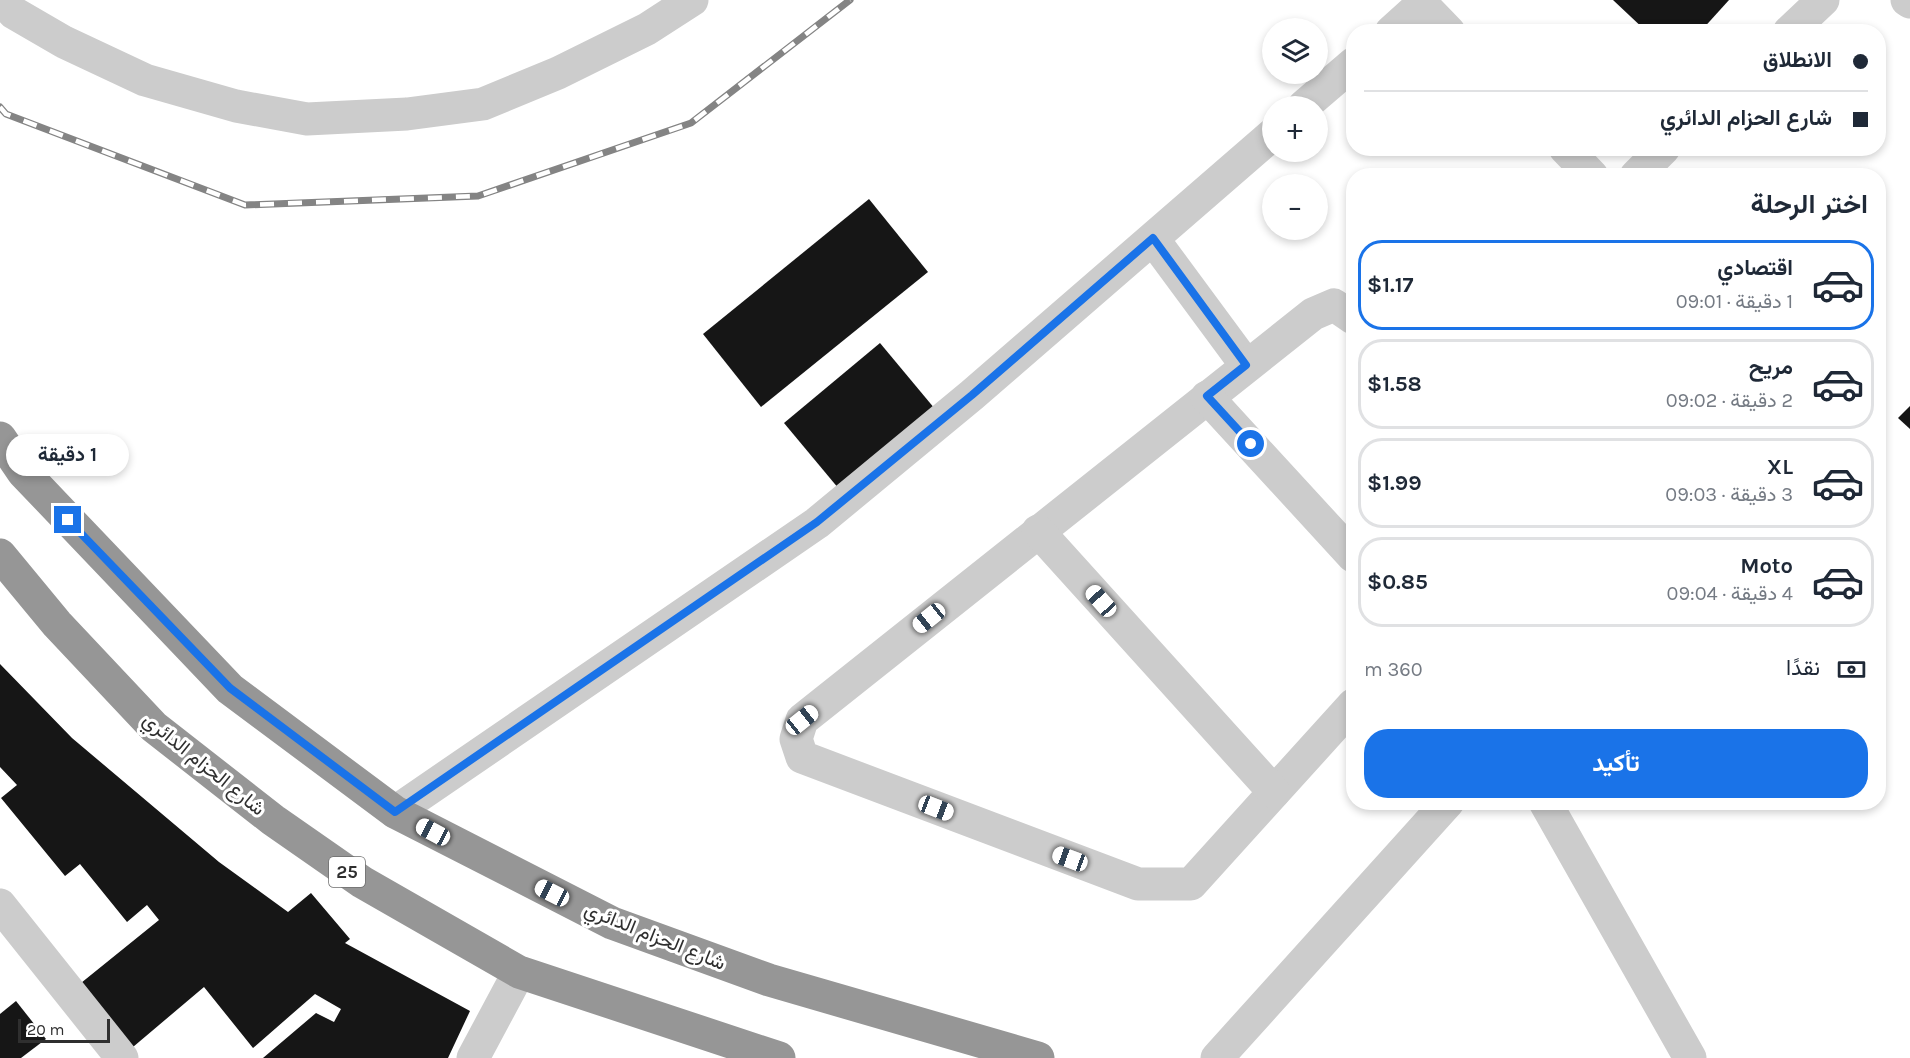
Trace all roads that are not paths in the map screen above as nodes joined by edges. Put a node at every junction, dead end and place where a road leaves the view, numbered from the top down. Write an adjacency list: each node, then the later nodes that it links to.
1 (2, 0): 2 (street)
2 (692, 0)
3 (1823, 0): 7 (street)
4 (1420, 2): 5 (street); 6 (street)
5 (1399, 24)
6 (1441, 24)
7 (1798, 24)
8 (1346, 70): 9 (street)
9 (1316, 96)
10 (1262, 144): 15 (street)
11 (1573, 156): 13 (street)
12 (1656, 156): 14 (street)
13 (1584, 168)
14 (1644, 168)
15 (1153, 238): 17 (street); 27 (street)
16 (1346, 313): 17 (street)
17 (1246, 365): 18 (street)
18 (1207, 396): 20 (street); 21 (street)
19 (0, 438): 27 (highway, شارع الحزام الدائري)
20 (1038, 531): 24 (street); 24 (street)
21 (1346, 548)
22 (0, 555): 29 (highway, شارع الحزام الدائري / 25)
23 (1346, 713): 24 (street)
24 (1274, 792)
25 (1441, 810): 34 (street)
26 (1550, 810): 35 (street)
27 (395, 812): 33 (highway, شارع الحزام الدائري)
28 (0, 905): 30 (street)
29 (519, 972): 31 (street); 32 (highway, شارع الحزام الدائري / 25)
30 (122, 1058)
31 (473, 1058)
32 (779, 1058)
33 (1038, 1058)
34 (1217, 1058)
35 (1690, 1058)

